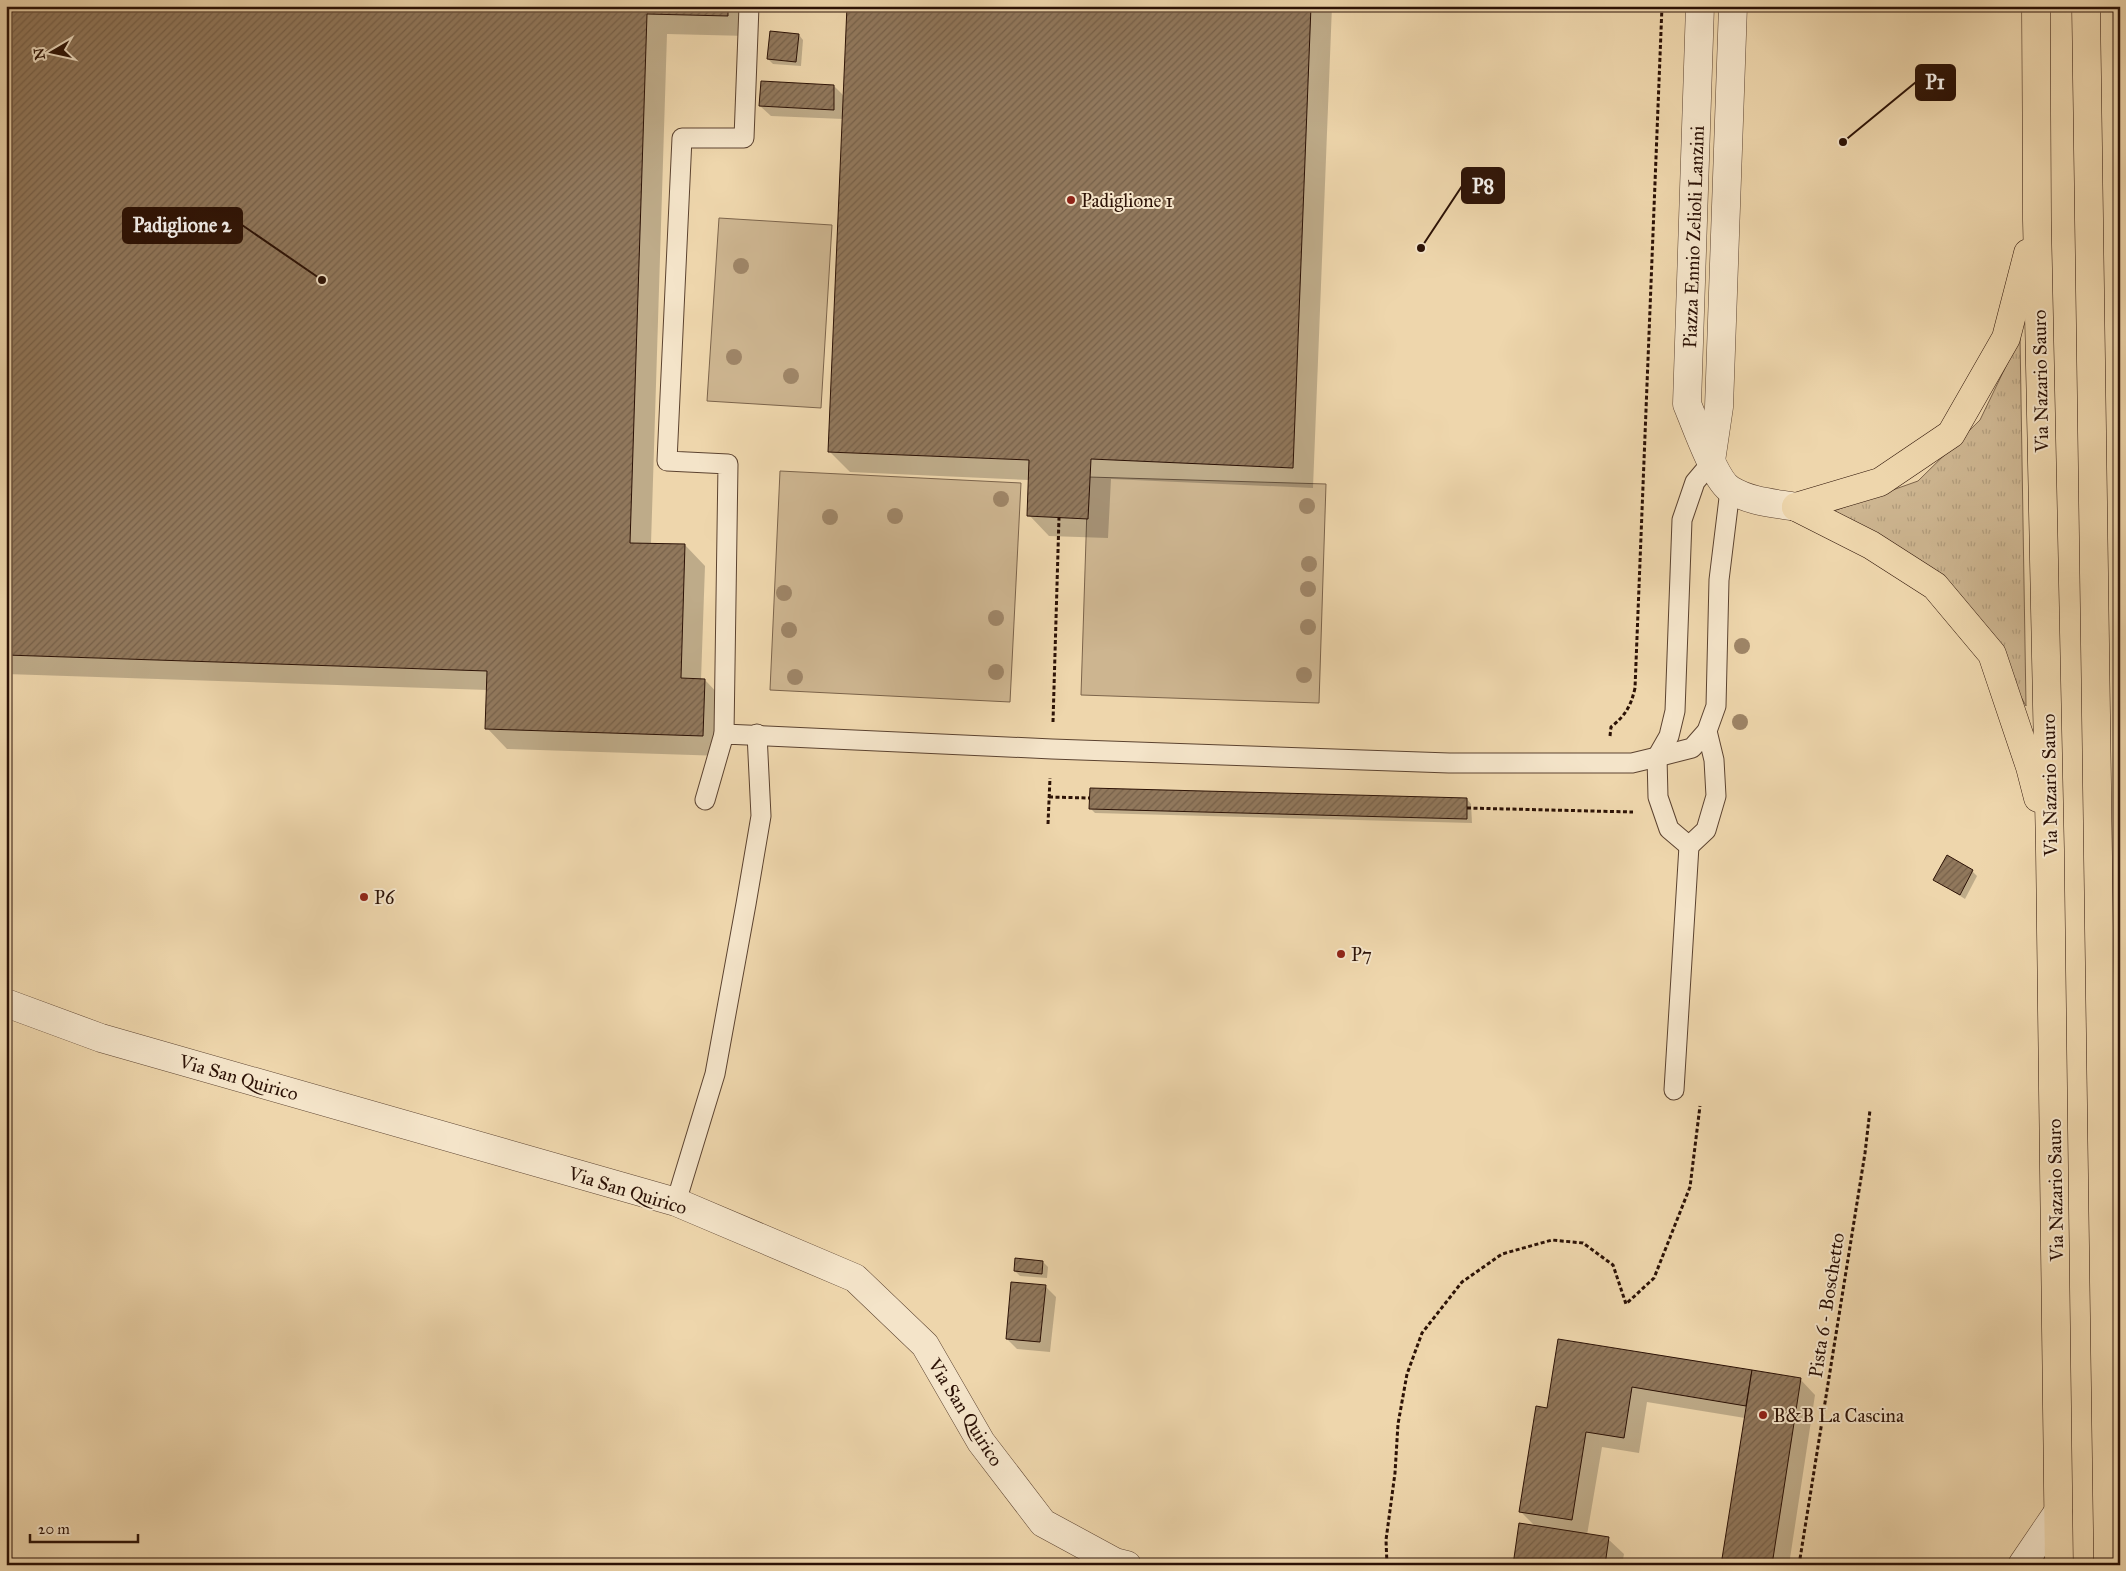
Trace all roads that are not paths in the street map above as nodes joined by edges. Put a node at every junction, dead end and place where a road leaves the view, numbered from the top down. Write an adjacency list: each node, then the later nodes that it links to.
1 (749, 6): 11 (lane)
2 (1700, 6): 7 (street, Piazza Ennio Zelioli Lanzini)
3 (1733, 6): 7 (street, Piazza Ennio Zelioli Lanzini)
4 (2036, 6): 6 (highway, Via Nazario Sauro)
5 (2086, 6): 20 (highway)
6 (2037, 220): 9 (highway); 16 (highway, Via Nazario Sauro)
7 (1711, 462): 8 (street, Piazza Ennio Zelioli Lanzini); 13 (lane)
8 (1730, 490): 9 (street); 10 (lane)
9 (1796, 507): 16 (highway)
10 (1707, 731): 13 (lane); 15 (lane)
11 (724, 734): 12 (lane); 14 (lane)
12 (756, 734): 13 (lane); 22 (lane)
13 (1657, 758): 15 (lane)
14 (705, 800)
15 (1689, 846): 19 (lane)
16 (2050, 850): 24 (highway, Via Nazario Sauro)
17 (6, 1003): 22 (street, Via San Quirico)
18 (2120, 1043): 20 (highway)
19 (1674, 1090)
20 (2101, 1095): 21 (highway)
21 (2102, 1155): 23 (highway); 28 (highway)
22 (676, 1202): 25 (street, Via San Quirico)
23 (2120, 1209)
24 (2058, 1512): 26 (street); 27 (highway, Via Nazario Sauro)
25 (1127, 1565)
26 (2022, 1565)
27 (2059, 1565)
28 (2108, 1565)

